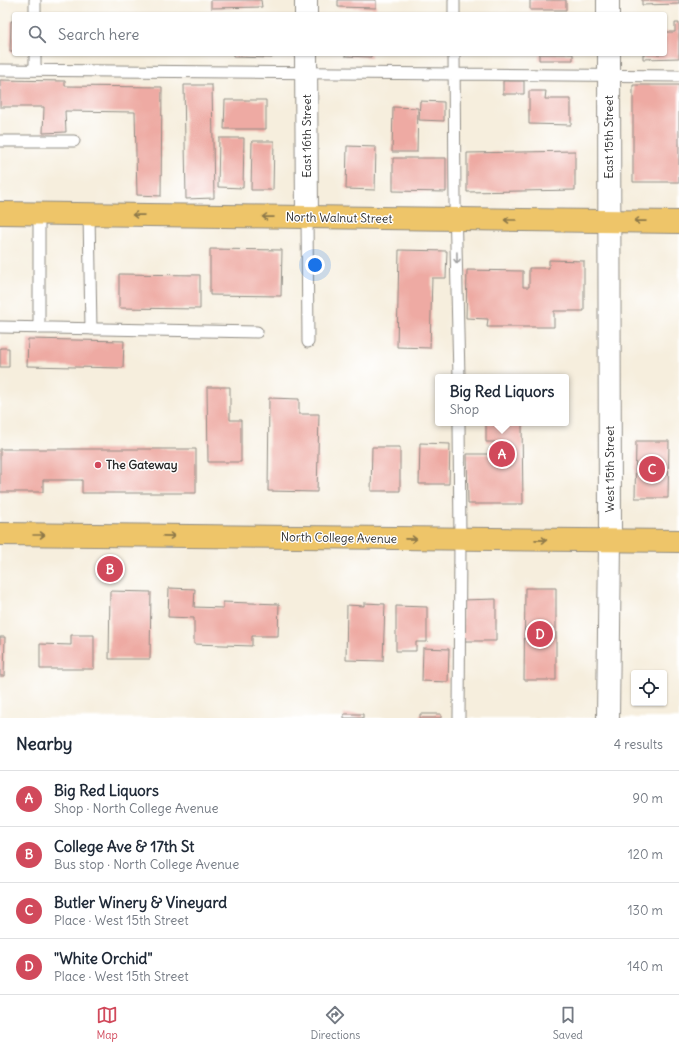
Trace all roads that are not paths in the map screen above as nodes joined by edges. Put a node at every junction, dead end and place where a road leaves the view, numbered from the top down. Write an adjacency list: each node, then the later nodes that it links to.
1 (35, 0): 5 (lane)
2 (306, 0): 6 (street)
3 (454, 0): 7 (lane)
4 (608, 0): 8 (street)
5 (35, 12)
6 (306, 12)
7 (454, 12)
8 (608, 12)
9 (35, 56): 14 (lane)
10 (454, 56): 15 (lane)
11 (306, 64): 14 (lane); 15 (lane); 22 (street, East 16th Street)
12 (609, 65): 15 (lane); 16 (lane); 24 (street, East 15th Street)
13 (0, 70): 14 (lane)
14 (35, 70)
15 (454, 74): 23 (lane)
16 (679, 76)
17 (74, 141): 18 (lane)
18 (0, 142)
19 (0, 214): 20 (main road, North Walnut Street)
20 (39, 214): 21 (main road, North Walnut Street); 27 (lane)
21 (89, 214): 22 (main road, North Walnut Street, one-way to 21); 28 (lane)
22 (307, 217): 23 (main road, North Walnut Street); 30 (lane)
23 (456, 219): 24 (main road, North Walnut Street, one-way to 23); 31 (lane, one-way to 31)
24 (609, 220): 25 (main road, North Walnut Street, one-way to 24); 35 (street, West 15th Street)
25 (679, 222)
26 (0, 327): 27 (lane)
27 (39, 328): 28 (lane)
28 (91, 329): 29 (lane)
29 (257, 332)
30 (308, 342)
31 (459, 374)
32 (460, 426): 34 (lane)
33 (0, 534): 34 (main road, North College Avenue, one-way to 34)
34 (460, 539): 35 (main road, North College Avenue, one-way to 35); 37 (lane)
35 (610, 541): 36 (main road, North College Avenue); 38 (street, West 15th Street)
36 (679, 541)
37 (459, 718)
38 (608, 718)

